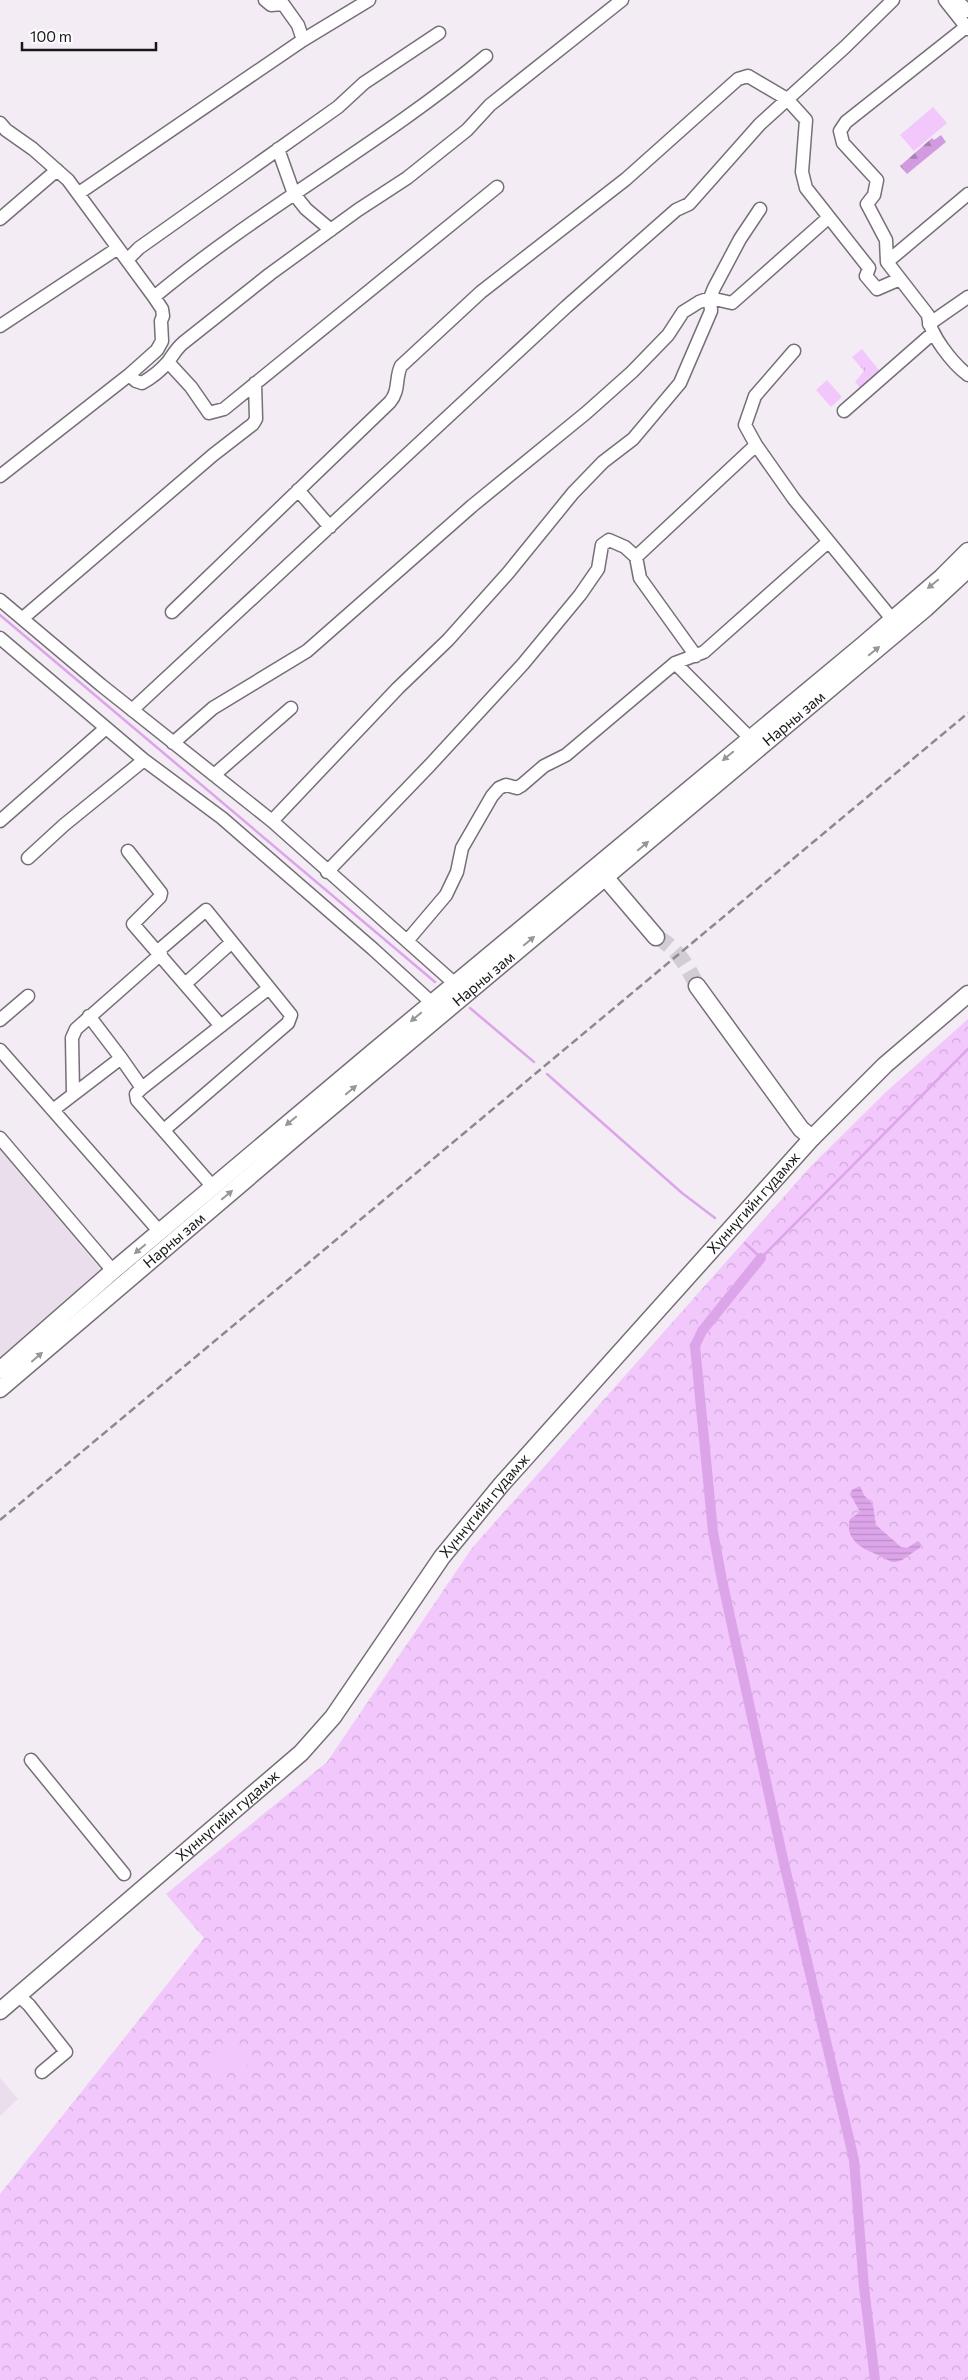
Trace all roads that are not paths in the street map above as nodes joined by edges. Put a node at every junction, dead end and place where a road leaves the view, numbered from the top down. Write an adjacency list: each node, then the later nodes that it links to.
1 (265, 0): 10 (street)
2 (369, 0): 10 (street)
3 (622, 0): 23 (street)
4 (893, 0): 12 (street)
5 (944, 0): 8 (street)
6 (956, 0): 7 (street)
7 (968, 11)
8 (967, 28): 26 (street)
9 (439, 33): 14 (street)
10 (303, 40): 17 (street)
11 (486, 56): 18 (street)
12 (787, 98): 21 (street); 42 (street); 43 (street)
13 (2, 130): 15 (street)
14 (278, 150): 18 (street); 25 (street)
15 (57, 170): 17 (street); 22 (street)
16 (497, 187): 38 (street)
17 (79, 193): 24 (street)
18 (294, 194): 23 (street); 28 (street)
19 (968, 194): 26 (street)
20 (760, 209): 30 (street)
21 (828, 218): 27 (street); 30 (street)
22 (0, 219)
23 (331, 230): 35 (street)
24 (118, 248): 25 (street); 31 (street)
25 (127, 260): 28 (street)
26 (887, 262): 27 (street)
27 (900, 279): 32 (street)
28 (154, 297): 33 (street)
29 (968, 297): 32 (street)
30 (710, 298): 59 (street); 63 (street)
31 (0, 326)
32 (931, 328): 37 (street); 39 (street)
33 (162, 341): 35 (street); 36 (street)
34 (794, 351): 40 (street)
35 (170, 357): 36 (street); 38 (street)
36 (129, 375): 41 (street)
37 (968, 375)
38 (255, 383): 50 (street)
39 (844, 411)
40 (756, 445): 44 (street); 46 (street)
41 (0, 476)
42 (298, 490): 43 (street); 49 (street)
43 (330, 527): 56 (street)
44 (828, 542): 51 (street); 53 (street)
45 (968, 551): 51 (main road, Нарны зам, one-way to 51)
46 (636, 557): 53 (street); 67 (street)
47 (968, 569): 58 (main road, Нарны зам, one-way to 47)
48 (0, 600): 50 (street)
49 (172, 612)
50 (23, 618): 56 (street)
51 (892, 619): 58 (main road, Нарны зам)
52 (0, 638): 57 (street)
53 (696, 656): 54 (street)
54 (676, 663): 58 (street); 69 (street)
55 (290, 708): 61 (street)
56 (132, 710): 59 (street)
57 (106, 728): 60 (street); 62 (street)
58 (754, 743): 66 (main road, Нарны зам)
59 (173, 744): 61 (street)
60 (144, 760): 65 (street); 78 (street)
61 (214, 776): 63 (street)
62 (0, 821)
63 (272, 821): 67 (street)
64 (128, 851): 71 (street)
65 (28, 858)
66 (601, 871): 68 (main road); 75 (main road, Нарны зам)
67 (327, 872): 69 (street)
68 (656, 937)
69 (408, 941): 75 (street)
70 (232, 942): 71 (street); 72 (street); 74 (street)
71 (159, 952): 72 (street); 79 (street)
72 (185, 984): 81 (street)
73 (697, 986): 89 (main road)
74 (269, 988): 81 (street); 87 (street)
75 (461, 989): 78 (main road, Нарны зам); 94 (main road, Нарны зам, one-way to 75)
76 (968, 994): 89 (main road, Хүннүгийн гудамж)
77 (28, 996): 80 (street)
78 (432, 1004): 90 (main road, Нарны зам, one-way to 90)
79 (89, 1016): 83 (street); 85 (street)
80 (0, 1020)
81 (221, 1026): 84 (street)
82 (0, 1050): 86 (street)
83 (121, 1058): 84 (street); 85 (street)
84 (142, 1088): 87 (street)
85 (72, 1093): 86 (street)
86 (53, 1110): 91 (street)
87 (164, 1130): 90 (street)
88 (0, 1138): 92 (street)
89 (812, 1138): 97 (main road, Хүннүгийн гудамж)
90 (213, 1188): 91 (main road, Нарны зам)
91 (160, 1232): 92 (main road, Нарны зам, one-way to 92)
92 (113, 1271): 93 (main road, Нарны зам)
93 (0, 1370)
94 (0, 1389)
95 (31, 1760): 96 (street)
96 (124, 1874)
97 (19, 1996): 98 (main road, Хүннүгийн гудамж); 99 (street)
98 (0, 2012)
99 (42, 2072)

